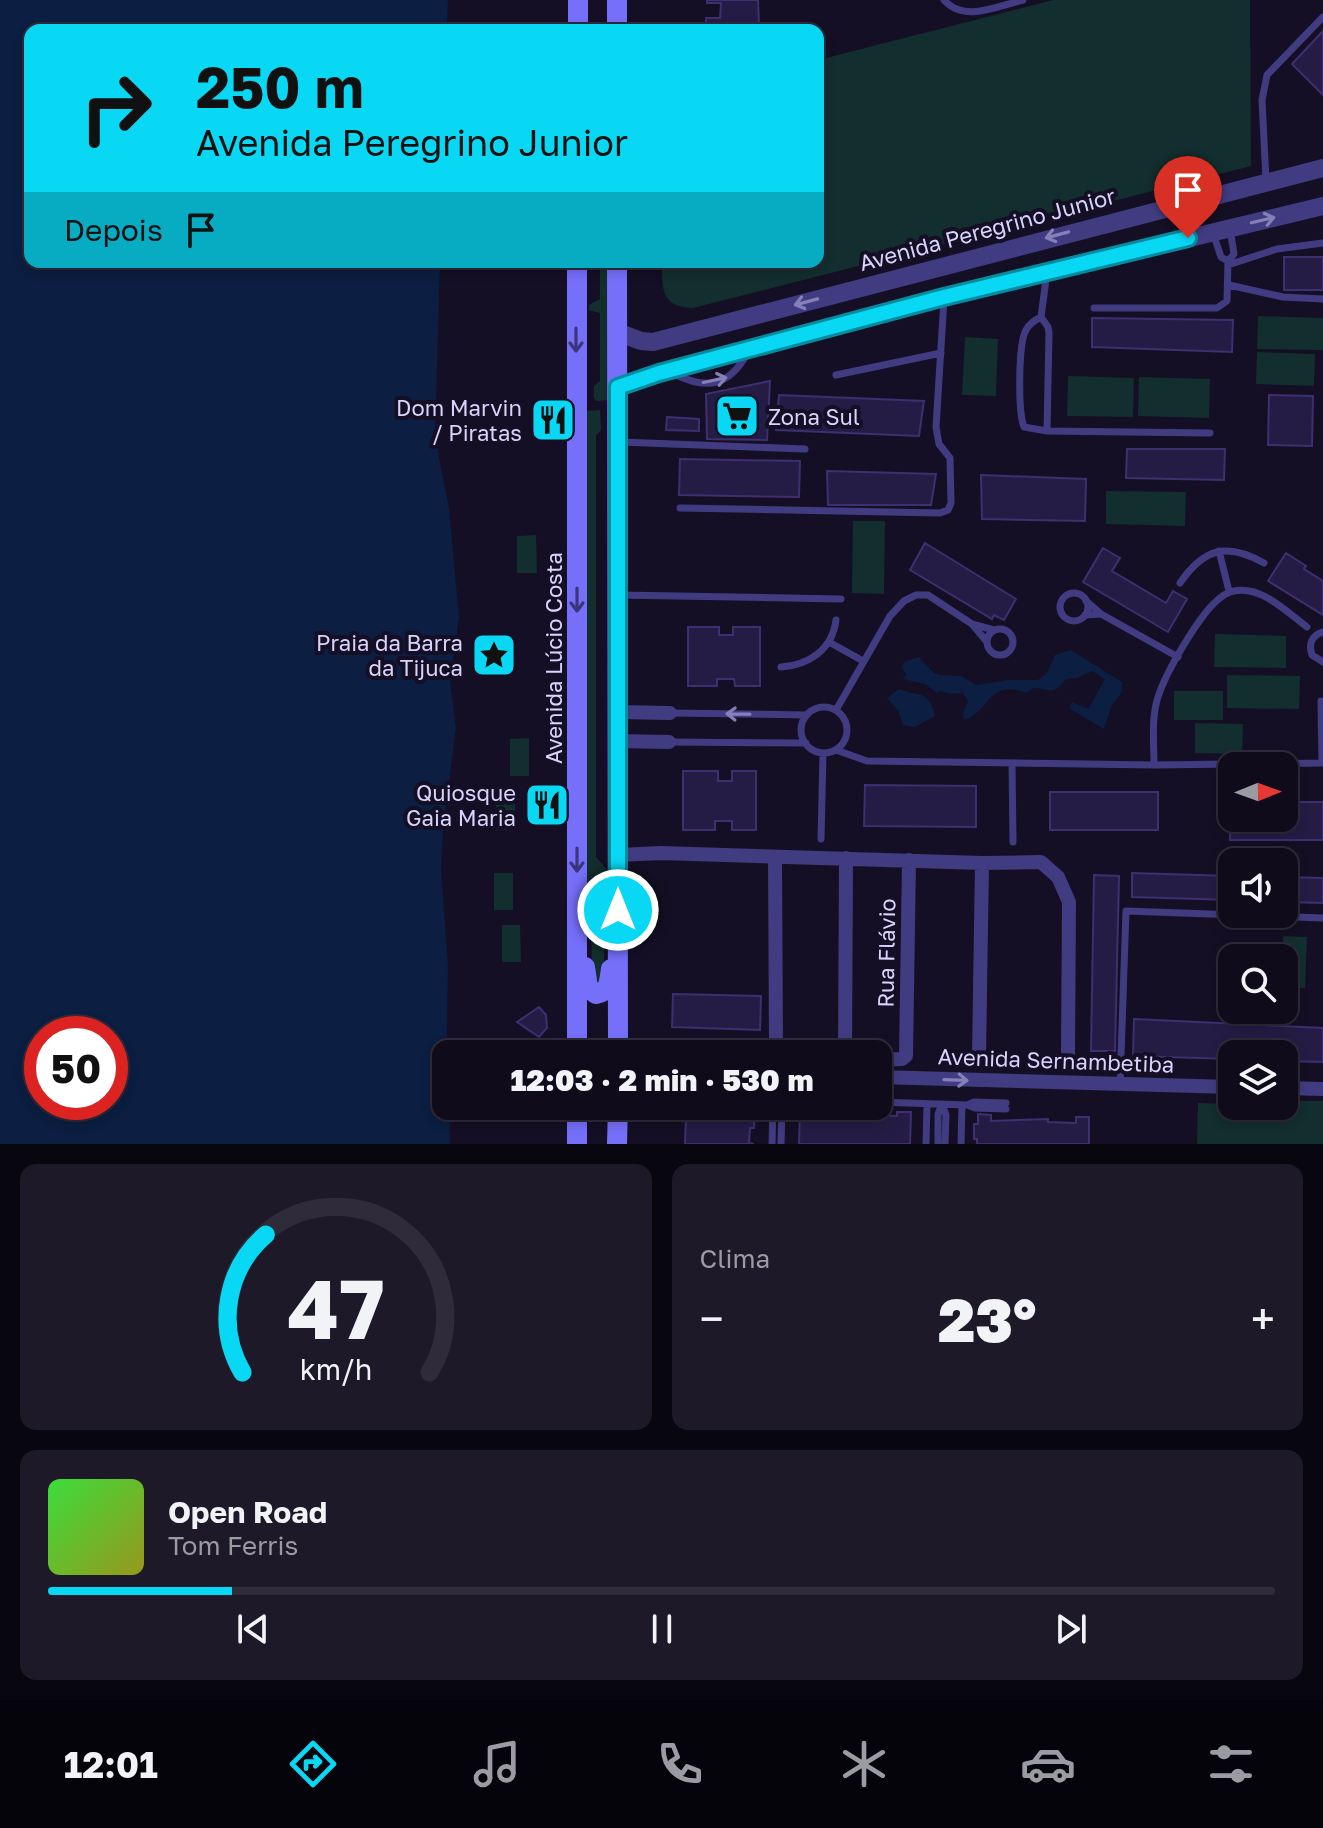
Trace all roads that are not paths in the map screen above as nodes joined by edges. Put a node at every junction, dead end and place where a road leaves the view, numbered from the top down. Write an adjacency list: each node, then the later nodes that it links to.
1 (578, 0): 6 (main road)
2 (617, 0): 7 (main road)
3 (944, 0): 4 (lane)
4 (1023, 0)
5 (1323, 17): 9 (lane)
6 (578, 24)
7 (617, 24)
8 (1319, 170): 9 (street, Avenida Peregrino Junior); 10 (street)
9 (1267, 182): 11 (street, Avenida Peregrino Junior)
10 (1322, 206): 12 (street, one-way to 10)
11 (1106, 223): 14 (street); 24 (street, Avenida Peregrino Junior, one-way to 24)
12 (1221, 230): 14 (street); 15 (lane); 15 (lane)
13 (1323, 243): 15 (lane)
14 (1114, 256): 18 (street)
15 (1228, 263): 19 (lane)
16 (577, 268): 74 (main road, Avenida Lúcio Costa, one-way to 74)
17 (617, 268): 24 (main road)
18 (1047, 272): 20 (street); 23 (lane)
19 (1229, 285): 21 (lane); 22 (lane)
20 (944, 297): 25 (lane); 27 (street, one-way to 20)
21 (1323, 299)
22 (1094, 308)
23 (1041, 317): 28 (lane); 28 (lane)
24 (617, 332): 27 (main road)
25 (941, 353): 26 (lane); 32 (lane)
26 (836, 375)
27 (618, 387): 30 (main road)
28 (1047, 431): 29 (lane)
29 (1210, 433)
30 (618, 442): 31 (lane); 37 (main road)
31 (805, 449)
32 (680, 508)
33 (1219, 551): 34 (lane); 35 (lane); 36 (lane)
34 (1264, 563)
35 (1180, 583)
36 (1229, 591): 44 (lane); 50 (lane)
37 (617, 595): 38 (lane); 56 (main road)
38 (841, 599)
39 (1086, 601): 40 (lane); 41 (lane); 41 (lane)
40 (1101, 614): 41 (lane); 50 (lane)
41 (1085, 615)
42 (836, 620): 47 (lane)
43 (972, 624): 45 (lane); 48 (lane); 51 (lane)
44 (1307, 627): 46 (lane); 49 (lane)
45 (994, 630): 48 (lane); 48 (lane)
46 (1323, 632): 49 (lane)
47 (829, 642): 51 (lane); 53 (lane)
48 (987, 642)
49 (1310, 645): 52 (lane)
50 (1178, 657): 66 (lane)
51 (863, 661): 55 (lane)
52 (1323, 662)
53 (781, 667)
54 (1321, 701): 65 (lane)
55 (836, 710): 58 (lane); 62 (lane)
56 (617, 712): 57 (street); 59 (main road)
57 (670, 713): 58 (lane, one-way to 57)
58 (807, 715): 61 (lane)
59 (617, 741): 60 (street); 69 (main road)
60 (669, 742): 61 (lane)
61 (806, 743): 63 (lane)
62 (836, 750): 63 (lane); 64 (lane)
63 (823, 753): 67 (lane)
64 (1012, 763): 66 (lane); 68 (lane)
65 (1322, 763): 66 (lane)
66 (1154, 765)
67 (821, 839)
68 (1013, 842)
69 (618, 855): 70 (street); 76 (main road)
70 (775, 858): 71 (street); 79 (street)
71 (846, 858): 72 (street); 80 (street)
72 (909, 860): 73 (street); 83 (street, Rua Flávio)
73 (982, 863): 81 (street); 82 (street)
74 (577, 915): 76 (main road); 77 (main road, Avenida Lúcio Costa)
75 (1323, 918): 85 (lane)
76 (617, 938): 78 (main road)
77 (577, 1040)
78 (618, 1040)
79 (776, 1040)
80 (845, 1040)
81 (1068, 1054)
82 (979, 1056)
83 (892, 1059)
84 (892, 1077): 85 (street, Avenida Sernambetiba, one-way to 85)
85 (1120, 1085): 86 (street, Avenida Sernambetiba)
86 (1218, 1087)
87 (1298, 1088): 88 (street)
88 (1323, 1089)
89 (892, 1103): 90 (lane)
90 (927, 1104): 91 (lane); 102 (lane)
91 (942, 1104): 92 (lane); 103 (lane); 104 (lane)
92 (964, 1105): 93 (lane); 105 (lane)
93 (1006, 1106)
94 (577, 1120): 98 (main road)
95 (618, 1120): 99 (main road)
96 (773, 1120): 100 (lane)
97 (782, 1120): 101 (lane)
98 (577, 1144)
99 (617, 1144)
100 (772, 1144)
101 (781, 1144)
102 (926, 1144)
103 (938, 1144)
104 (945, 1144)
105 (961, 1144)

